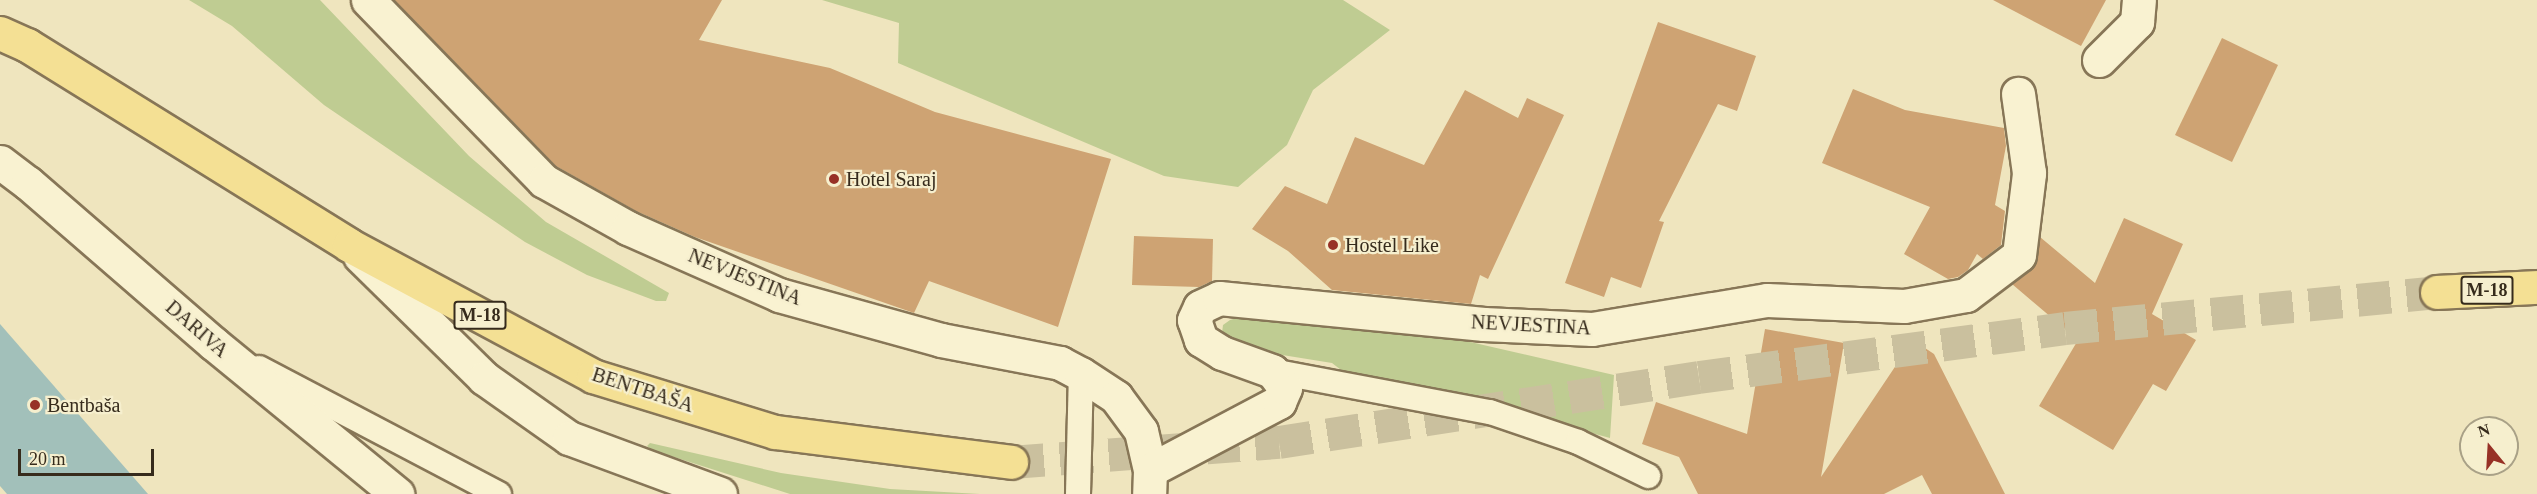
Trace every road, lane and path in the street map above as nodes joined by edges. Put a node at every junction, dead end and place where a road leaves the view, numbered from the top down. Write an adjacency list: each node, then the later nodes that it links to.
1 (368, 0): 12 (street, NEVJESTINA)
2 (2139, 0): 4 (street)
3 (0, 33): 7 (main road, BENTBAŠA / M-18)
4 (2099, 60)
5 (2019, 94): 11 (street, NEVJESTINA)
6 (0, 162): 10 (street, DARIVA)
7 (349, 245): 13 (main road, BENTBAŠA / M-18); 18 (street)
8 (2537, 287): 9 (main road, M-18)
9 (2437, 292)
10 (214, 344): 16 (street, DARIVA); 17 (lane)
11 (1272, 371): 14 (lane); 15 (street, NEVJESTINA)
12 (1081, 374): 15 (street, NEVJESTINA); 19 (lane)
13 (1011, 462)
14 (1648, 476)
15 (1150, 482)
16 (397, 494)
17 (499, 494)
18 (720, 494)
19 (1078, 494)

